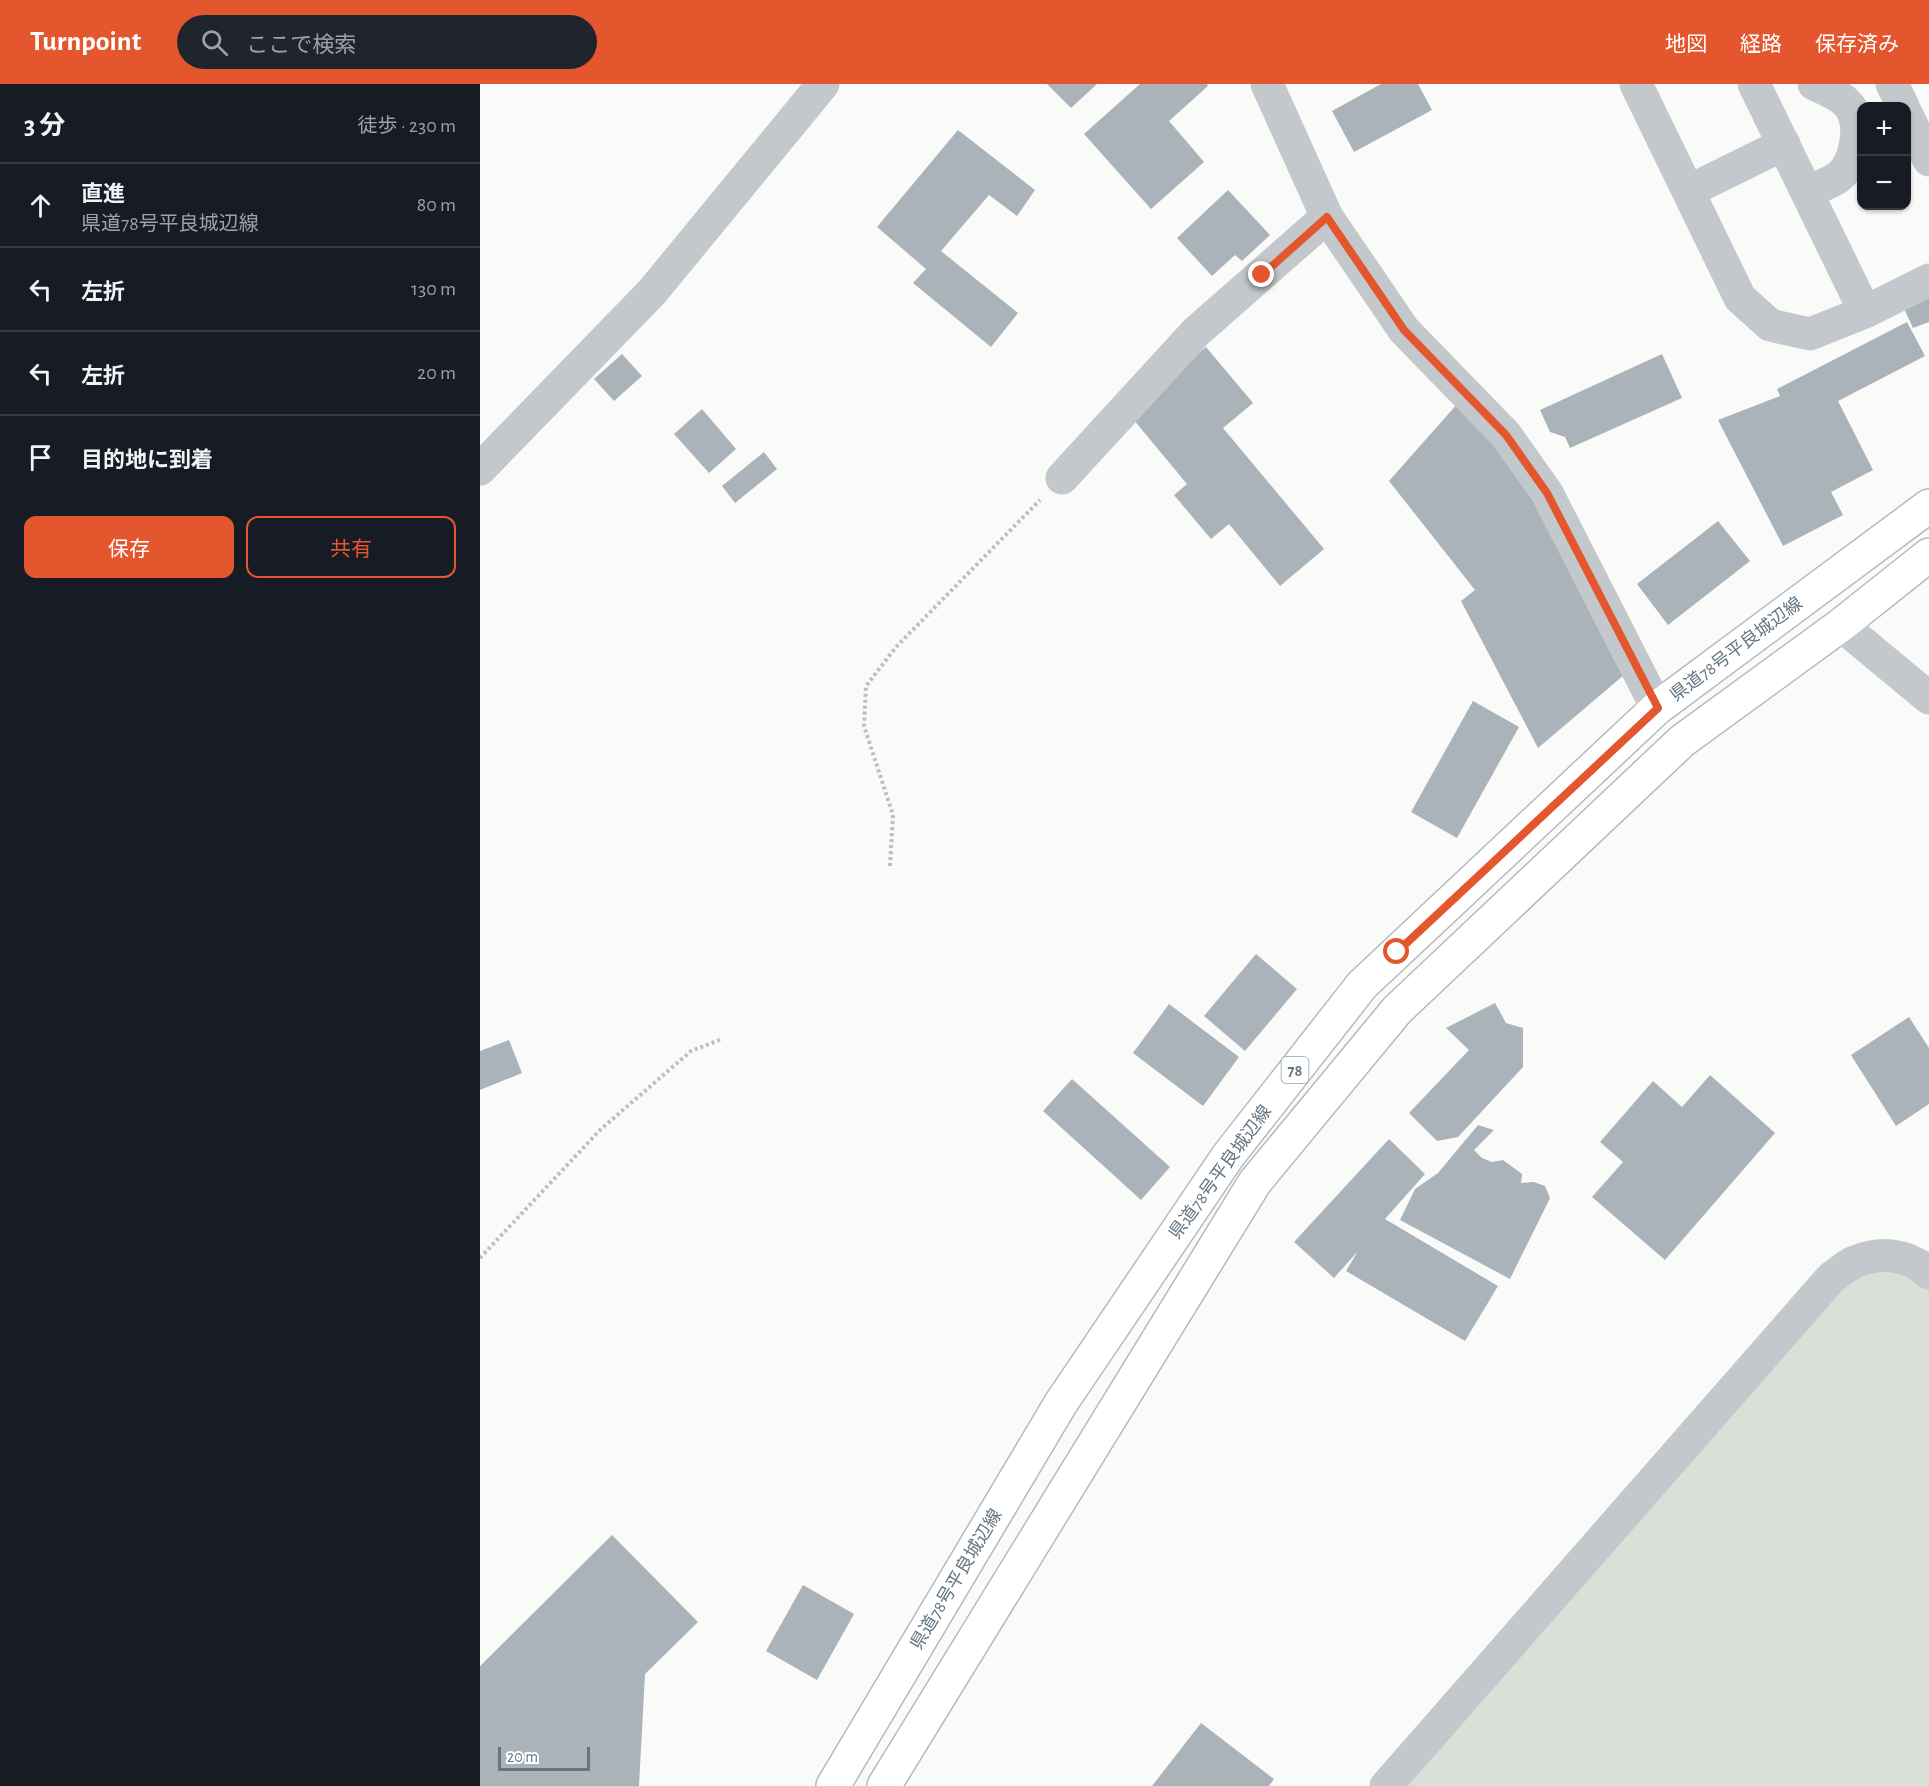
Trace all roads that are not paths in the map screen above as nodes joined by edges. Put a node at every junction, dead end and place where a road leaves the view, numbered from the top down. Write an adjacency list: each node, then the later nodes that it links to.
1 (823, 84): 15 (street)
2 (1267, 84): 12 (street)
3 (1636, 84): 10 (street)
4 (1754, 84): 8 (street)
5 (1814, 84): 11 (street)
6 (1892, 84): 7 (street)
7 (1912, 114): 9 (street)
8 (1784, 144): 10 (street); 11 (street)
9 (1929, 160)
10 (1689, 191): 14 (street)
11 (1807, 192): 14 (street)
12 (1327, 217): 16 (street); 21 (street)
13 (1929, 280): 14 (street)
14 (1865, 312)
15 (480, 469)
16 (1062, 478)
17 (1929, 506): 21 (main road, 県道78号平良城辺線 / 78)
18 (1929, 555): 19 (main road, 県道78号平良城辺線 / 78)
19 (1841, 625): 20 (street); 24 (main road, 県道78号平良城辺線 / 78)
20 (1929, 698)
21 (1658, 708): 23 (main road, 県道78号平良城辺線 / 78)
22 (1929, 1273): 25 (street)
23 (833, 1786)
24 (884, 1786)
25 (1386, 1786)

